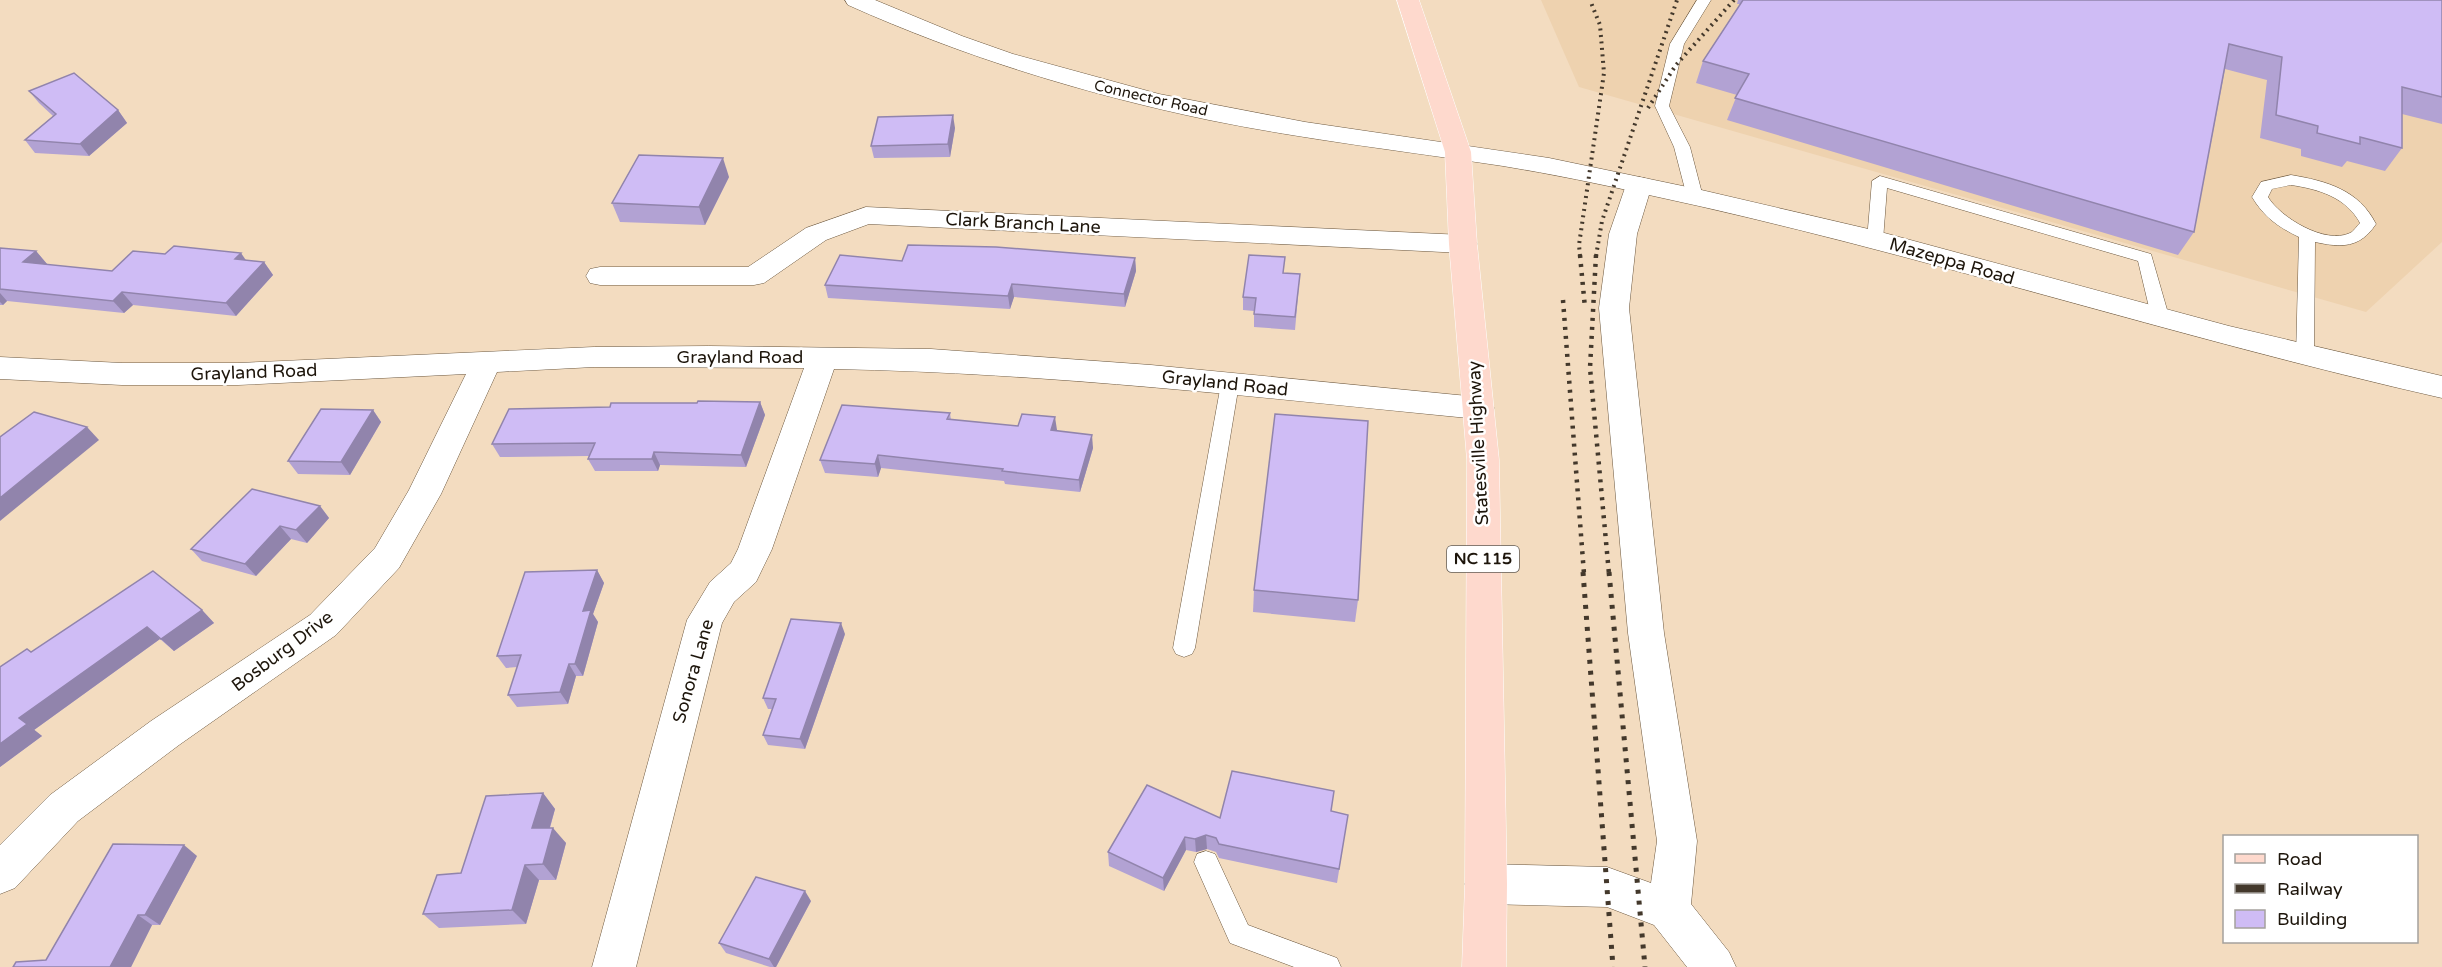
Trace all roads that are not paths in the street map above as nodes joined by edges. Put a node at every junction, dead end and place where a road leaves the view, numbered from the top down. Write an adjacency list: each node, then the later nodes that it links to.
1 (856, 0): 4 (street, Connector Road)
2 (1408, 0): 4 (main road, Statesville Highway / NC 115)
3 (1704, 0): 6 (lane)
4 (1458, 152): 5 (street, Mazeppa Road); 9 (main road, Statesville Highway / NC 115)
5 (1639, 185): 6 (street, Mazeppa Road); 23 (street)
6 (1695, 196): 8 (street, Mazeppa Road)
7 (2307, 234): 7 (lane); 12 (lane)
8 (1875, 240): 11 (street, Mazeppa Road); 11 (lane)
9 (1463, 244): 10 (street, Clark Branch Lane); 18 (main road, Statesville Highway / NC 115)
10 (600, 276)
11 (2161, 320): 12 (street, Mazeppa Road)
12 (2305, 357): 17 (street, Mazeppa Road)
13 (823, 358): 14 (street, Grayland Road); 16 (street, Grayland Road); 24 (street, Sonora Lane)
14 (486, 363): 15 (street, Grayland Road); 21 (street, Bosburg Drive)
15 (4, 372)
16 (1230, 384): 18 (street, Grayland Road); 19 (lane)
17 (2442, 387)
18 (1478, 408): 22 (main road, Statesville Highway / NC 115)
19 (1184, 648)
20 (1206, 862): 25 (lane)
21 (0, 874)
22 (1486, 884): 23 (street); 26 (main road, Statesville Highway / NC 115)
23 (1669, 910): 27 (street)
24 (614, 967)
25 (1328, 967)
26 (1484, 967)
27 (1714, 967)

